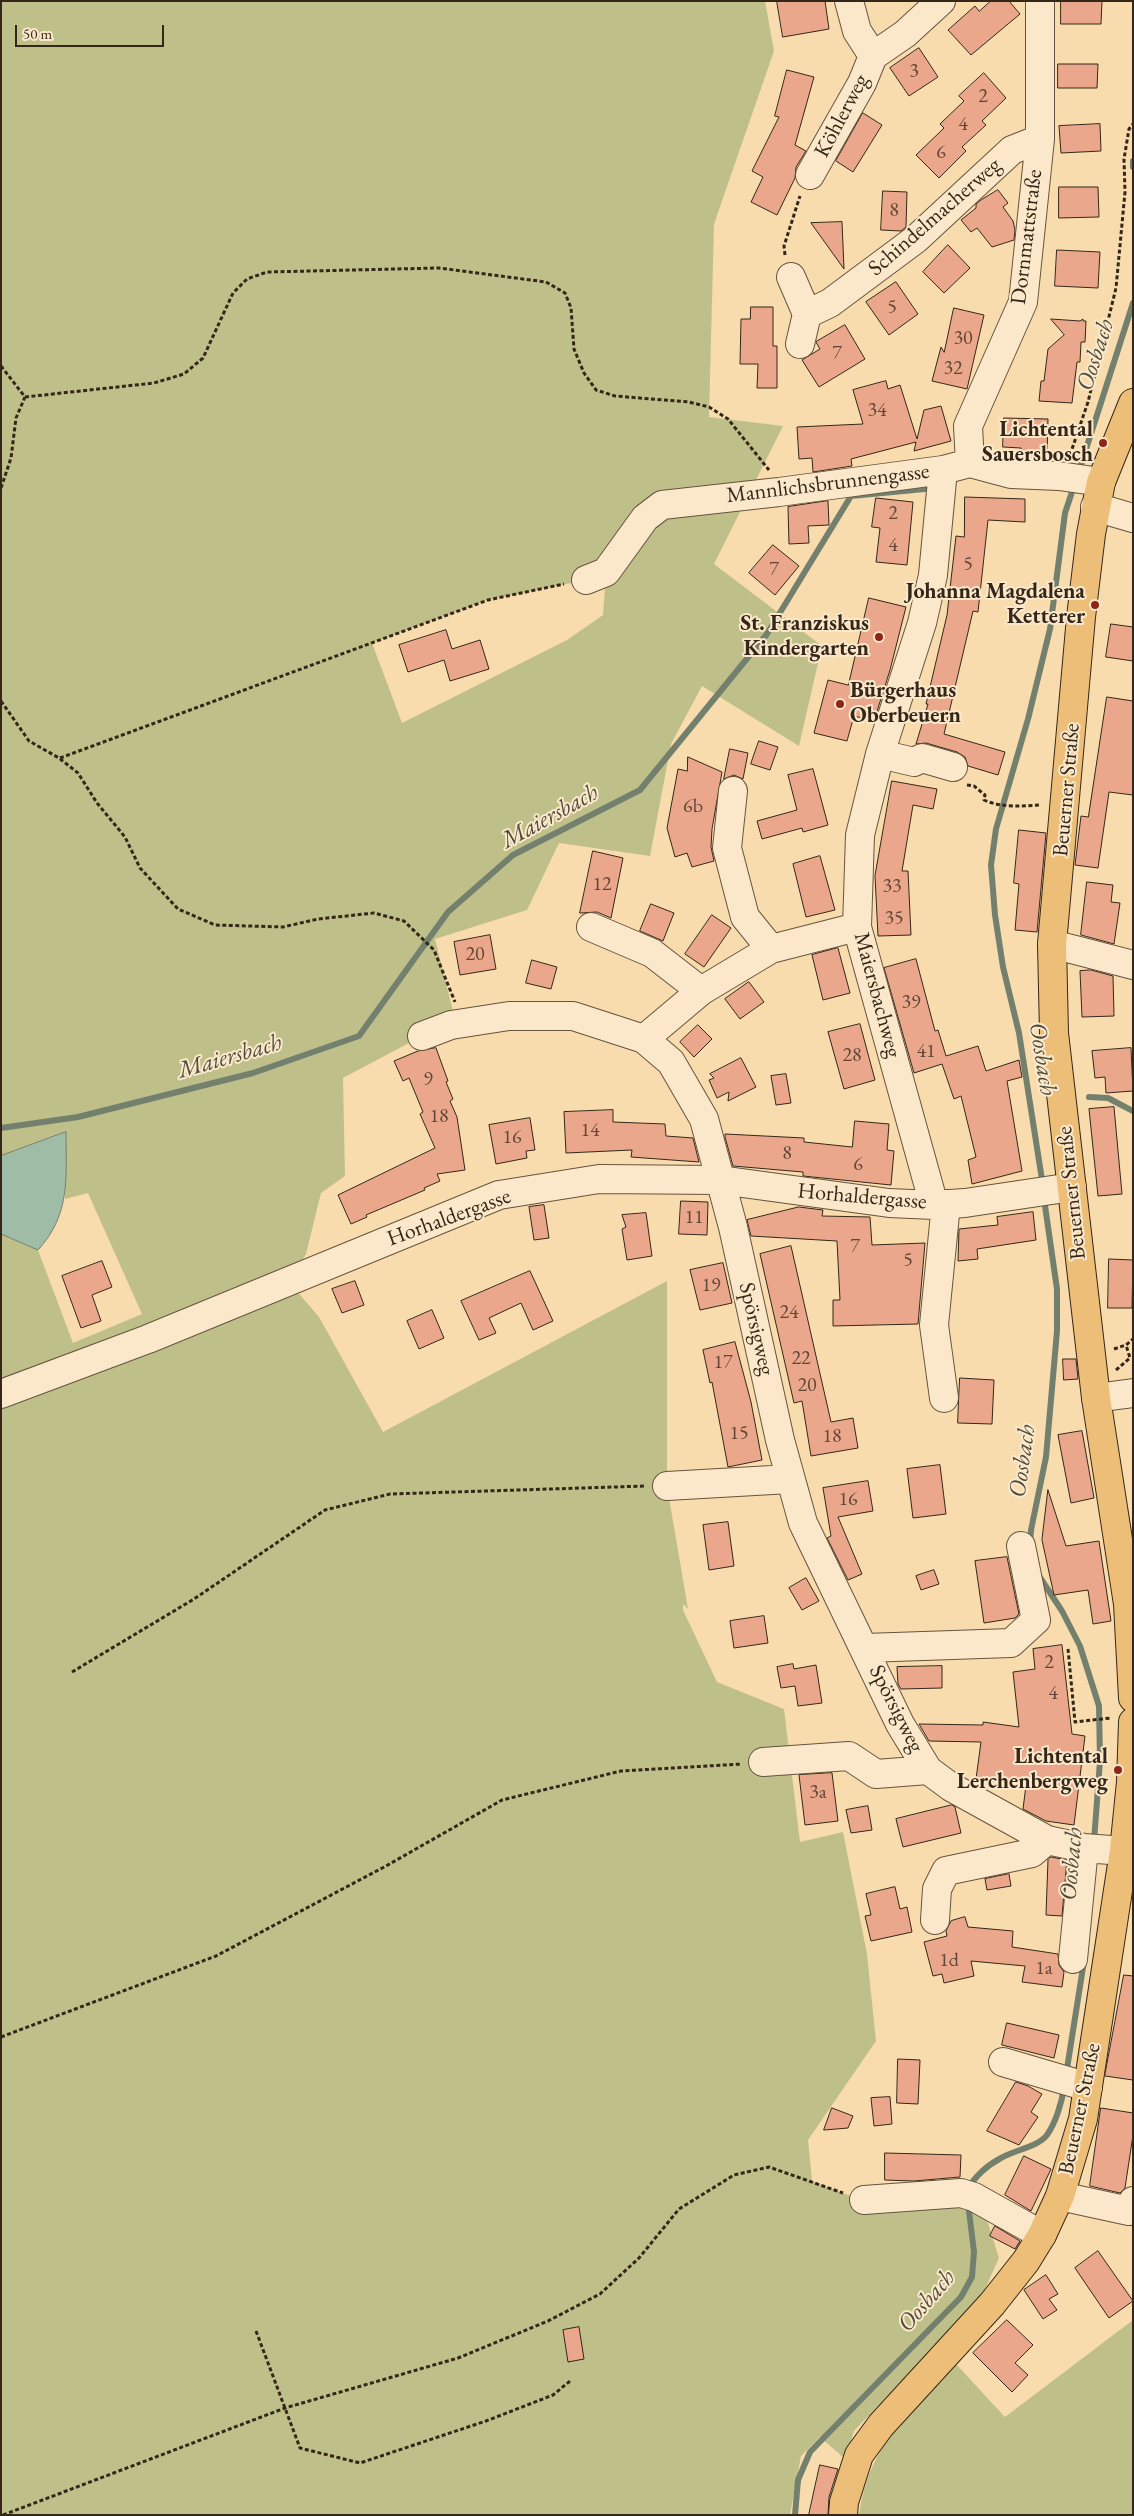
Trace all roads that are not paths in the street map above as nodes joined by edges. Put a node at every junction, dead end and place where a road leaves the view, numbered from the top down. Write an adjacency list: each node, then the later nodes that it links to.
1 (849, 1): 4 (street, Köhlerweg)
2 (940, 1): 4 (street, Köhlerweg)
3 (1040, 1): 5 (street, Dornmattstraße)
4 (873, 56): 6 (street, Köhlerweg)
5 (1040, 139): 8 (street, Schindelmacherweg); 11 (street, Dornmattstraße)
6 (810, 175)
7 (791, 277): 8 (street)
8 (807, 314): 9 (street)
9 (800, 344)
10 (1133, 403): 13 (main road, Beuerner Straße)
11 (970, 462): 12 (street, Mannlichsbrunnengasse); 13 (street)
12 (943, 470): 15 (street, Mannlichsbrunnengasse); 16 (street, Maiersbachweg)
13 (1081, 484): 14 (street); 21 (main road, Beuerner Straße)
14 (1133, 518)
15 (586, 580)
16 (880, 754): 17 (street); 20 (street, Maiersbachweg)
17 (953, 767)
18 (733, 791): 22 (street)
19 (591, 927): 24 (street)
20 (857, 927): 22 (street); 29 (street, Maiersbachweg)
21 (1052, 944): 23 (street); 28 (main road, Beuerner Straße)
22 (770, 949): 24 (street)
23 (1133, 965)
24 (701, 990): 26 (street)
25 (422, 1036): 26 (street)
26 (644, 1038): 27 (street, Spörsigweg)
27 (720, 1180): 29 (street, Horhaldergasse); 31 (street, Horhaldergasse); 34 (street, Spörsigweg)
28 (1055, 1189): 29 (street, Horhaldergasse); 33 (main road, Beuerner Straße)
29 (940, 1204): 32 (street)
30 (1133, 1393): 33 (street)
31 (1, 1394)
32 (944, 1398)
33 (1096, 1398): 38 (main road, Beuerner Straße)
34 (790, 1479): 35 (street); 37 (street, Spörsigweg)
35 (667, 1486)
36 (1021, 1546): 37 (street, Spörsigweg)
37 (865, 1648): 41 (street, Spörsigweg)
38 (1133, 1698)
39 (1128, 1725): 44 (main road, Beuerner Straße)
40 (762, 1762): 41 (street, Spörsigweg)
41 (928, 1770): 42 (street, Spörsigweg)
42 (1047, 1840): 43 (street, Spörsigweg); 45 (street)
43 (1084, 1848): 44 (street, Spörsigweg); 46 (street)
44 (1119, 1850): 48 (main road, Beuerner Straße)
45 (935, 1920)
46 (1073, 1959)
47 (1003, 2062): 48 (street)
48 (1076, 2084): 49 (main road, Beuerner Straße)
49 (1060, 2196): 51 (street); 52 (main road, Beuerner Straße)
50 (864, 2200): 52 (street)
51 (1133, 2201)
52 (1042, 2235): 53 (main road, Beuerner Straße)
53 (843, 2515)

